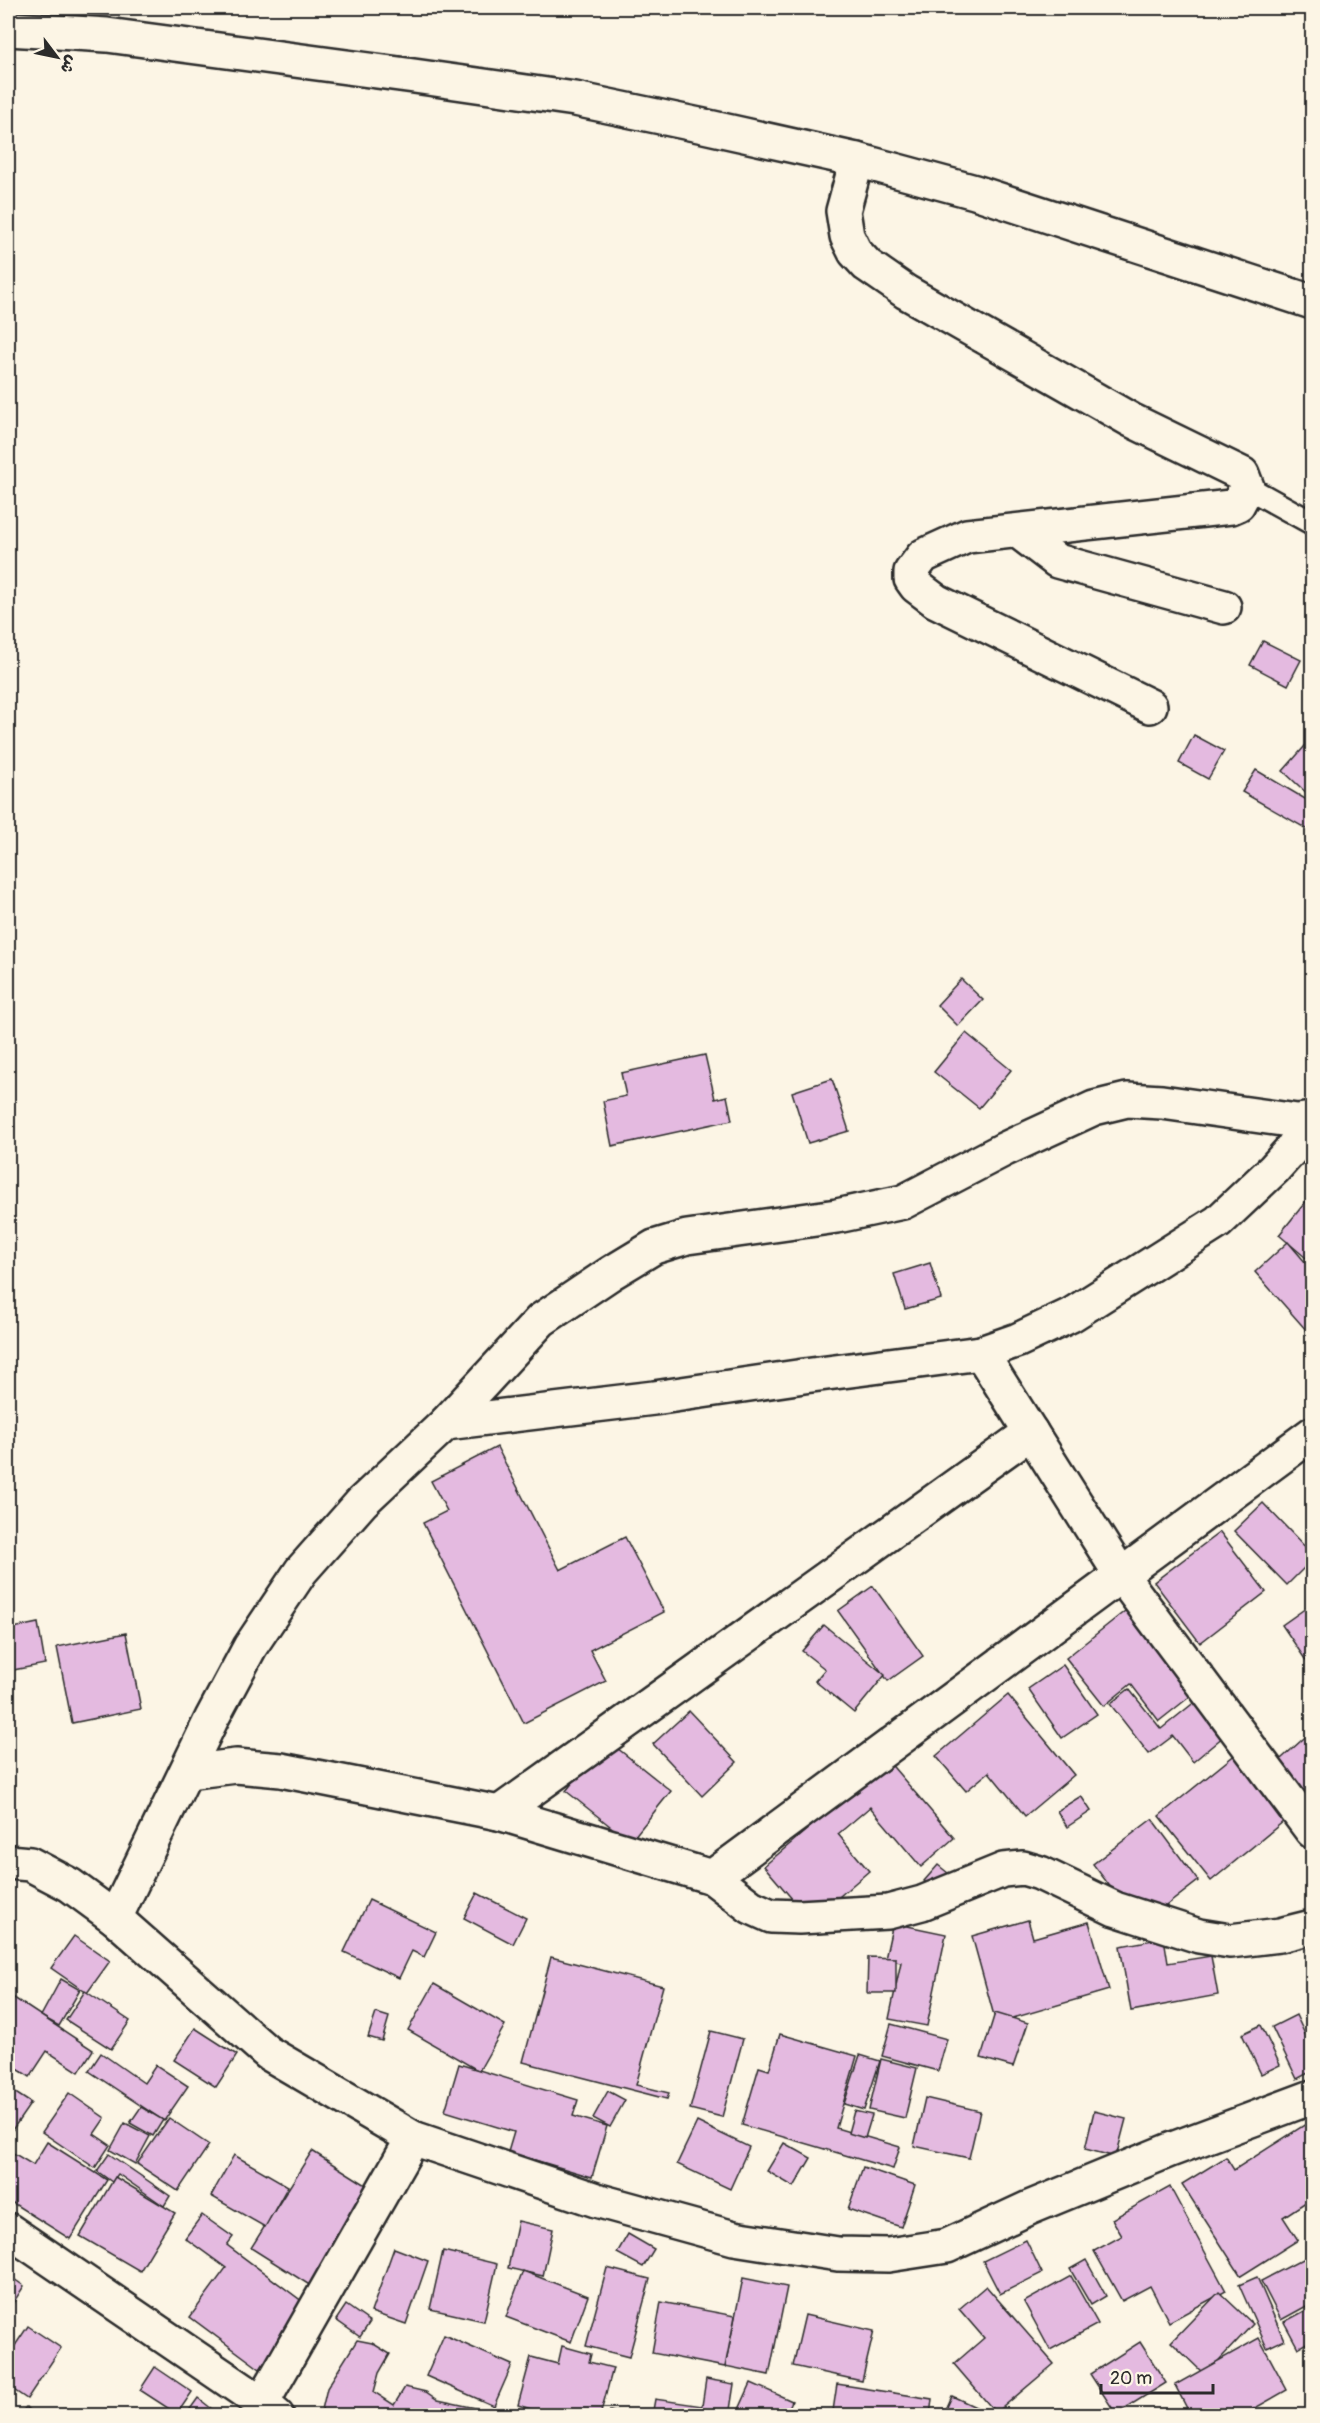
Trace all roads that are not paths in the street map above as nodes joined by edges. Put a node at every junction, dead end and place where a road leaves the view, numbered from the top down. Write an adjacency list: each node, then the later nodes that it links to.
1 (8, 29): 2 (street)
2 (857, 160): 3 (street); 4 (street)
3 (1312, 302)
4 (1247, 487): 5 (lane); 6 (street)
5 (1312, 523)
6 (1018, 532): 7 (street); 8 (street)
7 (1224, 607)
8 (1150, 706)
9 (1312, 1120): 10 (street); 11 (street)
10 (981, 1353): 11 (street); 12 (street)
11 (446, 1423): 15 (street)
12 (1031, 1432): 14 (street); 16 (street)
13 (1312, 1434): 14 (street)
14 (1121, 1575): 17 (street); 19 (street)
15 (187, 1772): 16 (street); 20 (street)
16 (499, 1813): 19 (street)
17 (1312, 1832)
18 (8, 1862): 20 (street)
19 (712, 1877): 21 (street)
20 (115, 1917): 23 (street)
21 (1312, 1927)
22 (1312, 2097): 23 (street)
23 (413, 2138): 25 (street)
24 (8, 2230): 25 (street)
25 (269, 2409)

